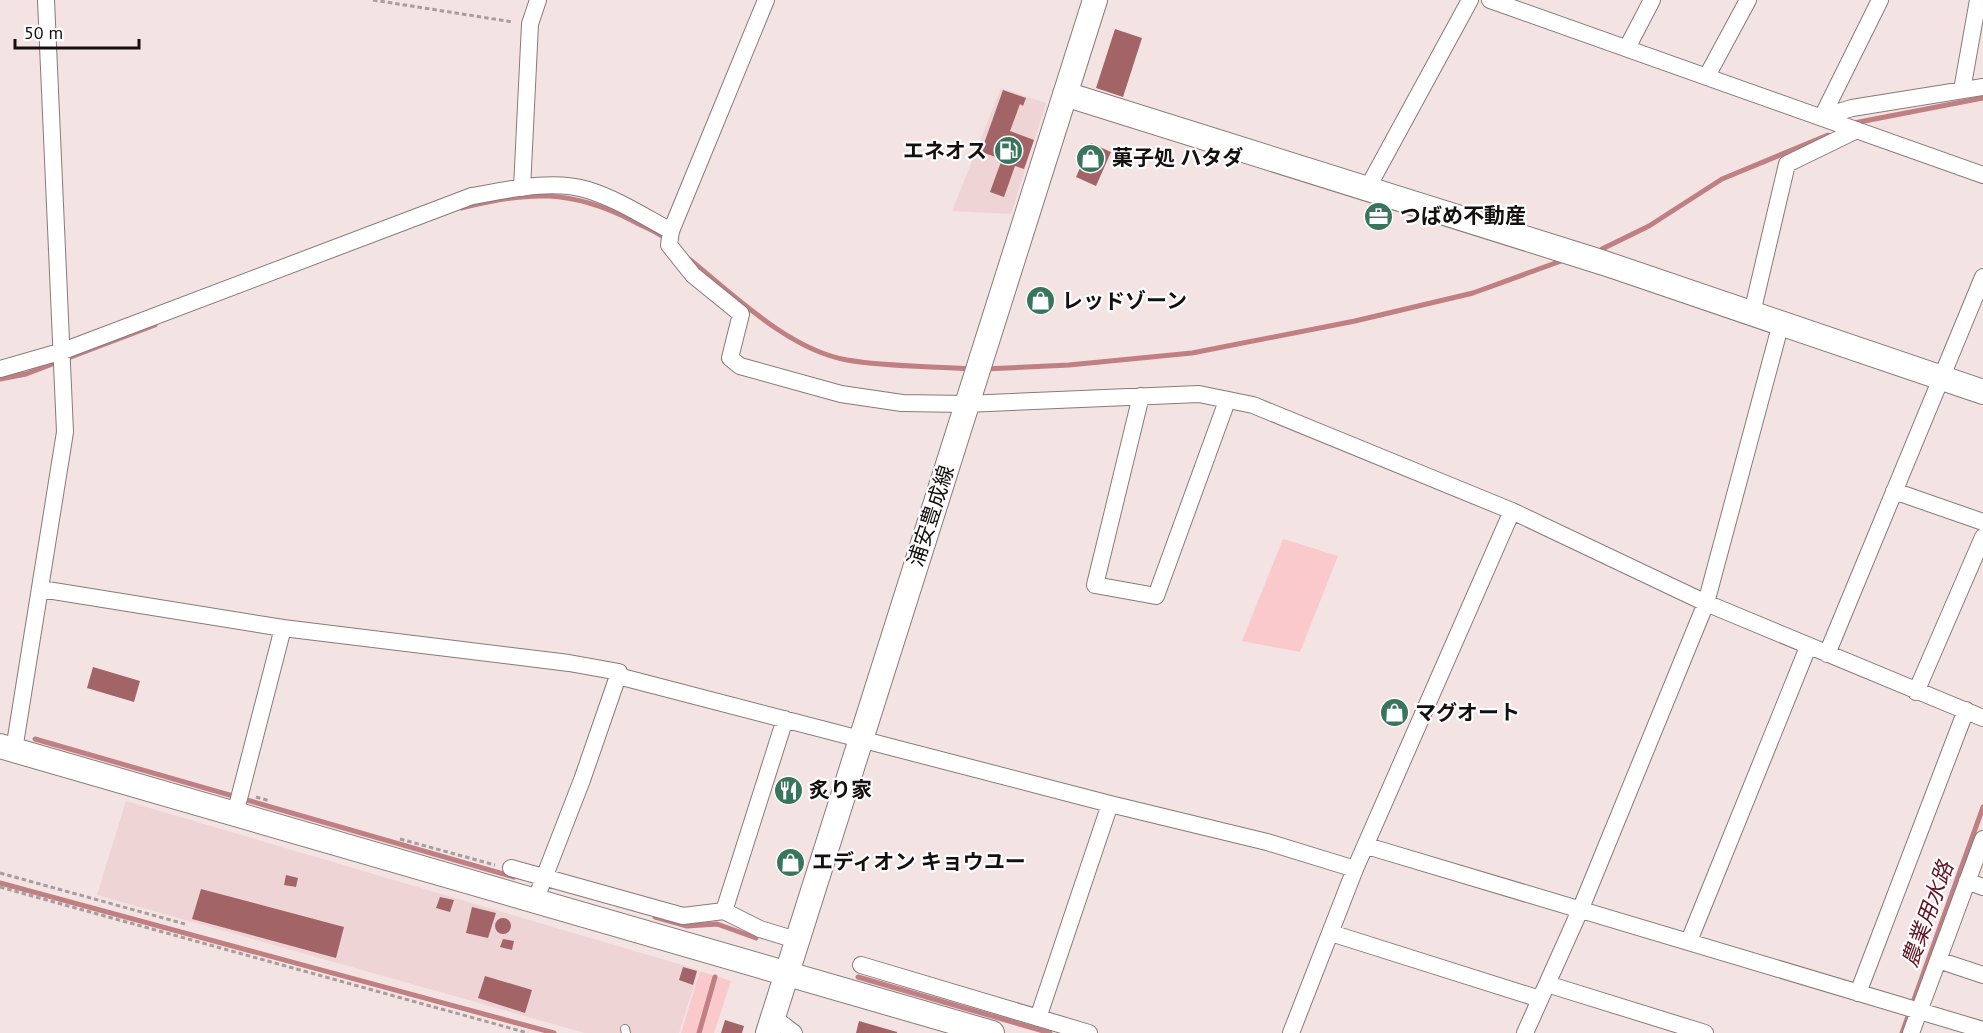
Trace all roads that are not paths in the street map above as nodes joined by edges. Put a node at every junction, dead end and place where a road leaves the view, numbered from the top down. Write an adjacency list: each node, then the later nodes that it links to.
1 (46, 0): 25 (street)
2 (538, 0): 19 (street)
3 (766, 0): 21 (street)
4 (1095, 0): 15 (street, 浦安豊成線)
5 (1470, 0): 20 (street)
6 (1490, 0): 11 (street)
7 (1652, 0): 11 (street)
8 (1748, 0): 12 (street)
9 (1880, 0): 16 (street)
10 (1978, 0): 14 (street)
11 (1627, 48): 12 (street)
12 (1707, 76): 16 (street)
13 (1983, 87): 14 (street)
14 (1962, 90): 16 (street)
15 (1065, 94): 20 (street); 31 (street, 浦安豊成線)
16 (1822, 117): 17 (street)
17 (1857, 130): 18 (street); 23 (street)
18 (1983, 175)
19 (522, 188): 21 (street); 25 (street)
20 (1367, 189): 23 (street)
21 (670, 238): 31 (street)
22 (1983, 278): 27 (street)
23 (1752, 313): 24 (street)
24 (1782, 323): 27 (street); 37 (street)
25 (64, 358): 26 (street); 36 (street)
26 (0, 369)
27 (1940, 378): 28 (street); 32 (street)
28 (1983, 392)
29 (1141, 396): 30 (street); 30 (street); 31 (street)
30 (1227, 401): 33 (street)
31 (966, 404): 46 (street, 浦安豊成線)
32 (1894, 491): 34 (street); 40 (street)
33 (1512, 511): 37 (street); 51 (street)
34 (1983, 522)
35 (1983, 537): 42 (street)
36 (41, 589): 38 (street); 47 (street)
37 (1706, 603): 39 (street); 57 (street)
38 (282, 628): 41 (street); 48 (street)
39 (1808, 646): 40 (street); 61 (street)
40 (1827, 654): 42 (street)
41 (618, 676): 45 (street); 54 (street)
42 (1916, 692): 43 (street)
43 (1966, 710): 44 (street); 67 (street)
44 (1983, 718)
45 (785, 719): 46 (street); 58 (street)
46 (860, 739): 49 (street); 60 (street, 浦安豊成線)
47 (7, 748): 48 (street)
48 (237, 803): 56 (street)
49 (1110, 804): 53 (street); 69 (street)
50 (1983, 839): 55 (street)
51 (1367, 846): 53 (street); 57 (street)
52 (511, 868): 54 (street)
53 (1355, 869): 59 (street)
54 (545, 876): 56 (street); 58 (street)
55 (1975, 884): 62 (street)
56 (535, 901): 64 (street)
57 (1581, 908): 61 (street); 66 (street)
58 (724, 911): 60 (street)
59 (1331, 933): 66 (street); 75 (street)
60 (796, 940): 64 (street, 浦安豊成線)
61 (1689, 941): 67 (street)
62 (1938, 960): 65 (street); 68 (street)
63 (861, 965): 69 (street)
64 (786, 975): 70 (street, 浦安豊成線); 73 (street)
65 (1983, 975)
66 (1543, 992): 76 (street); 77 (street)
67 (1858, 993): 68 (street)
68 (1913, 1010): 71 (street); 78 (street)
69 (1038, 1018): 74 (street)
70 (770, 1025): 72 (street)
71 (1983, 1030)
72 (794, 1033)
73 (992, 1033)
74 (1089, 1033)
75 (1291, 1033)
76 (1527, 1033)
77 (1705, 1033)
78 (1911, 1033)

